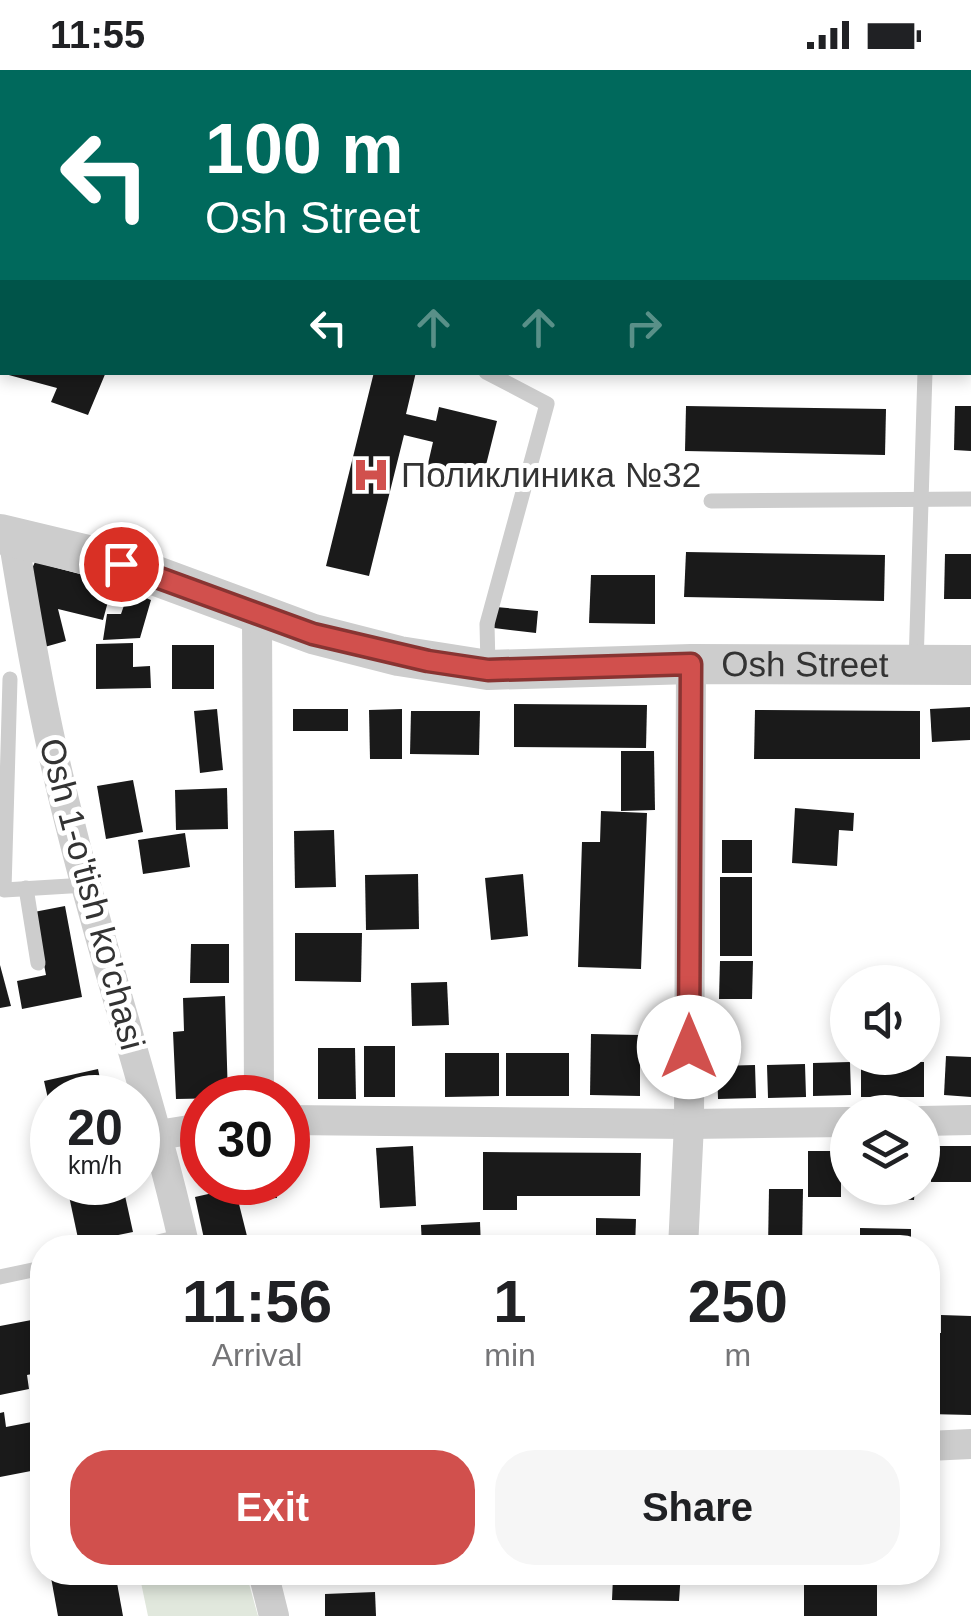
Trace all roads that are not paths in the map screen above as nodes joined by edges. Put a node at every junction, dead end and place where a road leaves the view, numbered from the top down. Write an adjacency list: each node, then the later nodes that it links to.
1 (492, 375): 11 (lane)
2 (925, 375): 3 (lane)
3 (921, 499): 4 (lane); 5 (lane); 9 (lane)
4 (971, 499)
5 (711, 500)
6 (7, 535): 7 (street, Osh Street); 13 (street, Osh 1-o'tish ko'chasi)
7 (257, 615): 11 (street, Osh Street); 18 (street)
8 (691, 664): 9 (street, Osh Street); 11 (street, Osh Street); 23 (street)
9 (916, 665): 10 (street, Osh Street)
10 (971, 665)
11 (488, 670)
12 (10, 679): 15 (lane)
13 (86, 885): 14 (lane); 17 (street, Osh 1-o'tish ko'chasi)
14 (26, 888): 15 (lane); 16 (lane)
15 (2, 898)
16 (38, 963)
17 (141, 1075)
18 (260, 1075)
19 (310, 1120): 23 (street)
20 (971, 1120): 21 (street)
21 (940, 1121)
22 (830, 1122): 23 (street)
23 (688, 1124): 26 (street)
24 (160, 1143): 25 (street, Osh 1-o'tish ko'chasi)
25 (182, 1235)
26 (684, 1235)
27 (30, 1271): 28 (lane)
28 (0, 1277)
29 (971, 1444): 30 (street)
30 (940, 1445)
31 (266, 1585): 32 (street)
32 (274, 1616)

